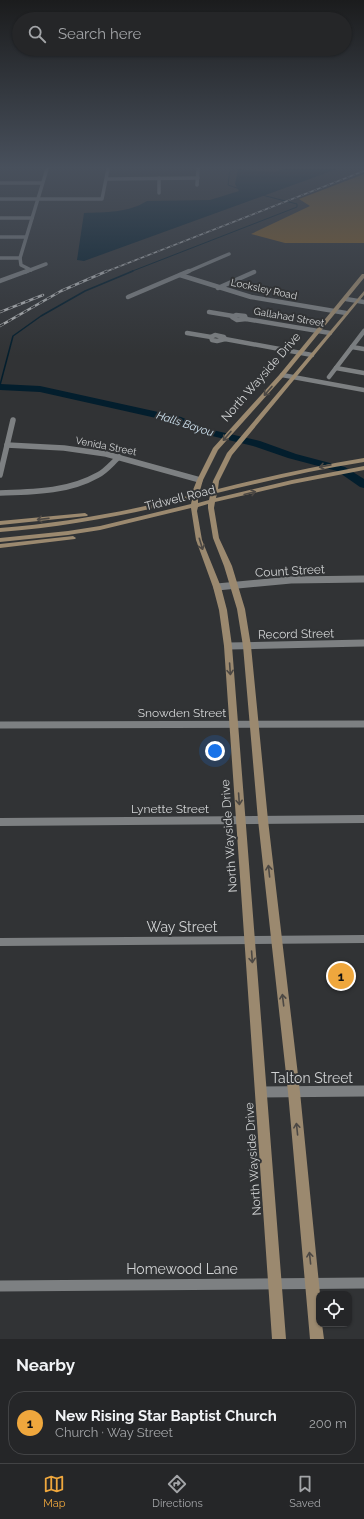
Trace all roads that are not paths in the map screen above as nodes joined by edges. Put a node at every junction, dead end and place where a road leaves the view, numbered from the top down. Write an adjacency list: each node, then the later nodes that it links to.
1 (28, 231): 3 (street)
2 (0, 237): 3 (street)
3 (26, 237): 6 (street)
4 (230, 254): 10 (street)
5 (0, 258): 6 (street)
6 (20, 258): 8 (street)
7 (46, 264): 8 (street)
8 (31, 270): 12 (street)
9 (254, 272): 13 (street)
10 (180, 275): 13 (street, Locksley Road); 15 (street)
11 (363, 278): 16 (main road, North Wayside Drive)
12 (0, 281)
13 (218, 288): 19 (street, Locksley Road)
14 (364, 292): 17 (main road, North Wayside Drive)
15 (128, 297)
16 (346, 299): 17 (street); 19 (main road, North Wayside Drive)
17 (356, 301): 18 (street); 21 (main road, North Wayside Drive)
18 (364, 302)
19 (334, 311): 21 (street, Locksley Road); 22 (main road, North Wayside Drive)
20 (209, 312): 22 (street, Gallahad Street)
21 (346, 313): 25 (main road, North Wayside Drive)
22 (318, 331): 25 (street, Gallahad Street); 30 (main road, North Wayside Drive)
23 (364, 331): 26 (street)
24 (187, 333): 30 (street)
25 (330, 334): 31 (main road, North Wayside Drive)
26 (358, 339): 27 (street); 28 (street)
27 (364, 340)
28 (352, 347): 29 (street); 32 (street)
29 (364, 350)
30 (300, 353): 31 (street); 34 (main road, North Wayside Drive)
31 (312, 355): 35 (main road, North Wayside Drive)
32 (336, 368): 33 (street); 36 (street)
33 (364, 373)
34 (282, 375): 35 (street); 44 (main road, North Wayside Drive, one-way to 44)
35 (294, 377): 37 (street); 45 (main road, North Wayside Drive)
36 (329, 377)
37 (364, 390)
38 (14, 420): 39 (street)
39 (7, 445): 40 (street, Venida Street); 43 (street)
40 (119, 457): 44 (street, Venida Street); 46 (street)
41 (364, 460): 45 (main road, Tidwell Road, one-way to 45)
42 (364, 468): 48 (main road, Tidwell Road, one-way to 42)
43 (0, 475)
44 (200, 480): 47 (main road, North Wayside Drive)
45 (214, 491): 47 (main road, Tidwell Road); 48 (main road, North Wayside Drive)
46 (0, 493)
47 (195, 501): 48 (main road, Tidwell Road); 49 (main road, Tidwell Road); 50 (main road, Tidwell Road); 57 (main road, North Wayside Drive, one-way to 57)
48 (212, 502): 56 (main road, North Wayside Drive)
49 (124, 513): 51 (main road, one-way to 51); 52 (main road, Tidwell Road)
50 (130, 522): 53 (main road, Tidwell Road); 54 (main road)
51 (0, 523)
52 (0, 530)
53 (0, 540)
54 (0, 546)
55 (364, 579): 56 (street, Count Street)
56 (235, 585): 57 (street, Count Street); 60 (main road, North Wayside Drive)
57 (217, 587): 59 (main road, North Wayside Drive)
58 (364, 643): 60 (street, Record Street)
59 (228, 646): 60 (street, Record Street); 61 (main road, North Wayside Drive, one-way to 61)
60 (247, 646): 62 (main road, North Wayside Drive)
61 (234, 724): 62 (street, Snowden Street); 64 (street, Snowden Street); 65 (main road, North Wayside Drive, one-way to 65)
62 (255, 724): 63 (street, Snowden Street); 66 (main road, North Wayside Drive)
63 (364, 724)
64 (0, 726)
65 (241, 820): 66 (street, Lynette Street); 68 (street, Lynette Street); 70 (main road, North Wayside Drive)
66 (263, 820): 67 (street, Lynette Street); 71 (main road, North Wayside Drive, one-way to 66)
67 (364, 820)
68 (0, 822)
69 (364, 939): 71 (street, Way Street)
70 (250, 940): 71 (street, Way Street); 72 (street, Way Street); 74 (main road, North Wayside Drive, one-way to 74)
71 (276, 940): 75 (main road, North Wayside Drive, one-way to 71)
72 (0, 942)
73 (364, 1091): 75 (street, Talton Street)
74 (261, 1092): 75 (street, Talton Street); 78 (main road, North Wayside Drive)
75 (294, 1092): 76 (main road, North Wayside Drive, one-way to 75)
76 (312, 1283): 77 (street, Homewood Lane); 78 (street, Homewood Lane); 81 (main road, North Wayside Drive)
77 (364, 1283)
78 (276, 1284): 79 (street, Homewood Lane); 80 (main road, North Wayside Drive)
79 (0, 1286)
80 (279, 1339)
81 (317, 1339)

